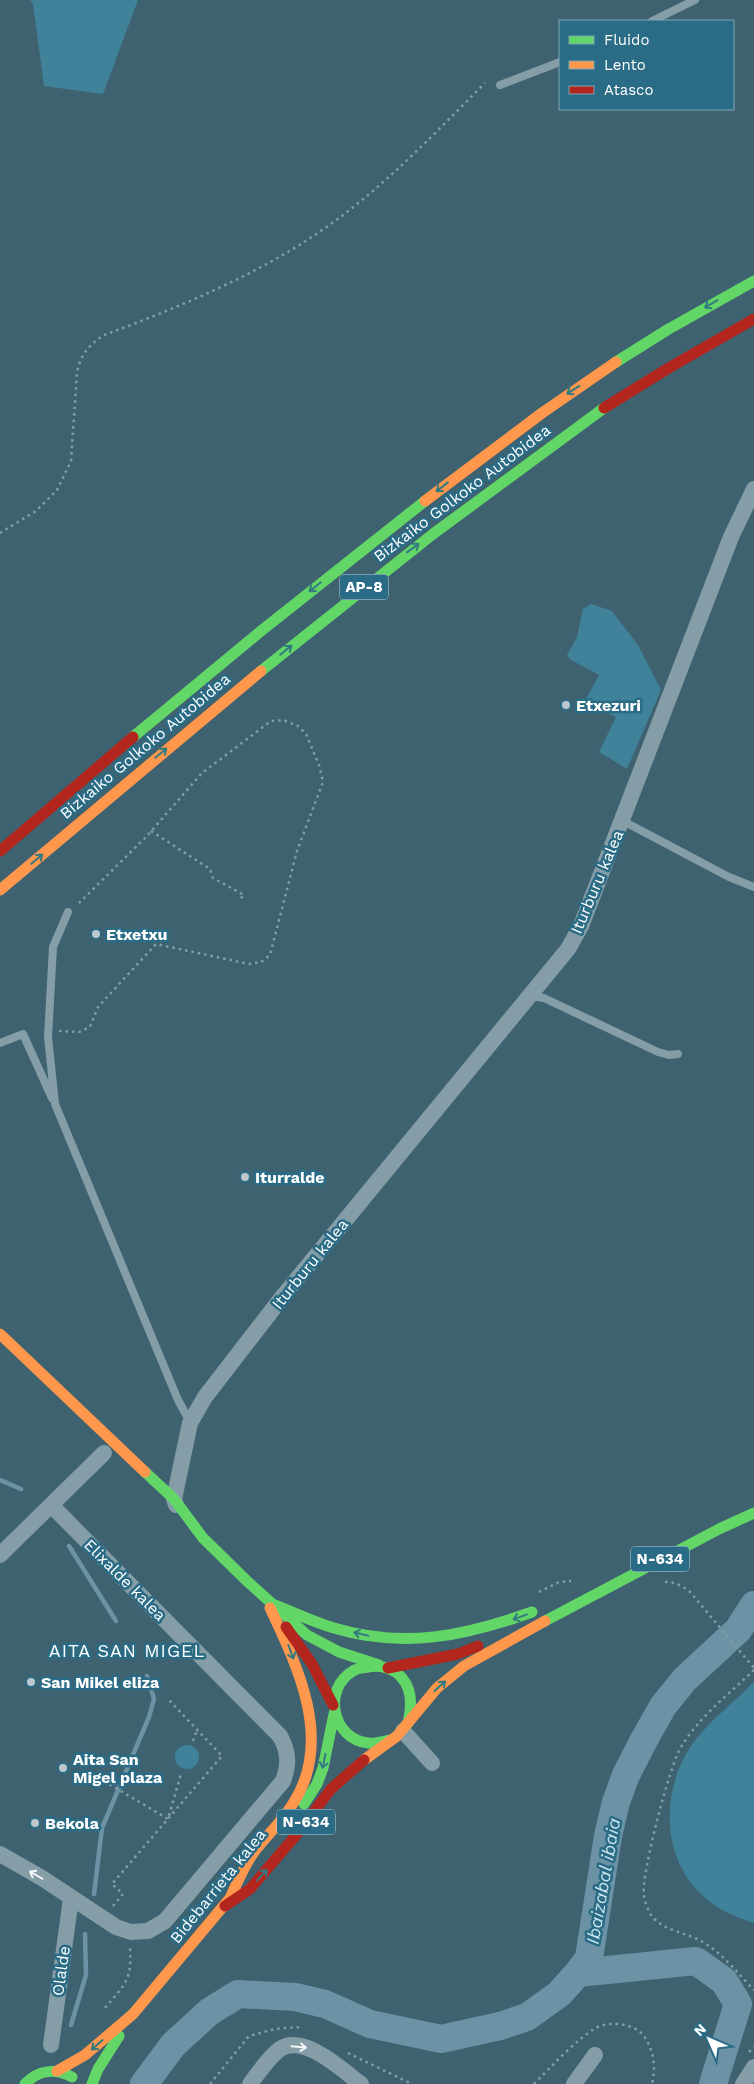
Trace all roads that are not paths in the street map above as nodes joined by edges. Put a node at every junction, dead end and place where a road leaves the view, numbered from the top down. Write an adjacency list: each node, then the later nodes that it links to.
1 (695, 0): 2 (lane)
2 (654, 20)
3 (559, 62): 4 (lane)
4 (500, 85)
5 (754, 281): 9 (main road, Bizkaiko Golkoko Autobidea / AP-8, one-way to 9)
6 (754, 319): 11 (main road, Bizkaiko Golkoko Autobidea / AP-8, one-way to 6)
7 (754, 489): 8 (street, Iturburu kalea)
8 (623, 821): 10 (lane, Iturburu kalea); 13 (street, Iturburu kalea)
9 (0, 851)
10 (754, 887)
11 (0, 890)
12 (68, 912): 16 (lane)
13 (530, 996): 15 (lane); 21 (street, Iturburu kalea)
14 (0, 1043): 16 (lane)
15 (678, 1054)
16 (55, 1104): 21 (lane)
17 (0, 1334): 18 (main road)
18 (23, 1358): 19 (main road); 20 (main road)
19 (60, 1390): 22 (main road); 23 (main road)
20 (75, 1422)
21 (190, 1423): 24 (street, Iturburu kalea)
22 (105, 1453): 23 (main road); 25 (street)
23 (156, 1483): 24 (main road)
24 (169, 1503): 27 (street); 28 (main road)
25 (50, 1505): 29 (street); 37 (street, Elixalde kalea)
26 (754, 1514): 31 (main road, N-634)
27 (185, 1526): 28 (main road)
28 (203, 1538): 30 (main road)
29 (0, 1556)
30 (272, 1606): 31 (main road, one-way to 30); 32 (main road); 33 (main road); 38 (main road, one-way to 38)
31 (568, 1607): 32 (main road, N-634); 34 (main road, N-634, one-way to 31)
32 (383, 1667): 33 (main road, N-634); 34 (main road)
33 (333, 1709): 34 (main road); 38 (main road, Bidebarrieta kalea / N-634, one-way to 38)
34 (401, 1731): 35 (street); 38 (main road, N-634, one-way to 34)
35 (432, 1763)
36 (0, 1854): 37 (street, one-way to 36)
37 (71, 1898): 40 (street, Olalde)
38 (225, 1906): 39 (main road, Bidebarrieta kalea / N-634)
39 (133, 2014): 43 (main road, N-634, one-way to 43); 46 (main road, N-634)
40 (50, 2045)
41 (595, 2055): 49 (street)
42 (754, 2066): 50 (street)
43 (57, 2071): 44 (main road, N-634); 45 (main road)
44 (25, 2084)
45 (79, 2084)
46 (92, 2084)
47 (250, 2084): 48 (street, one-way to 48)
48 (361, 2084)
49 (574, 2084)
50 (743, 2084)

